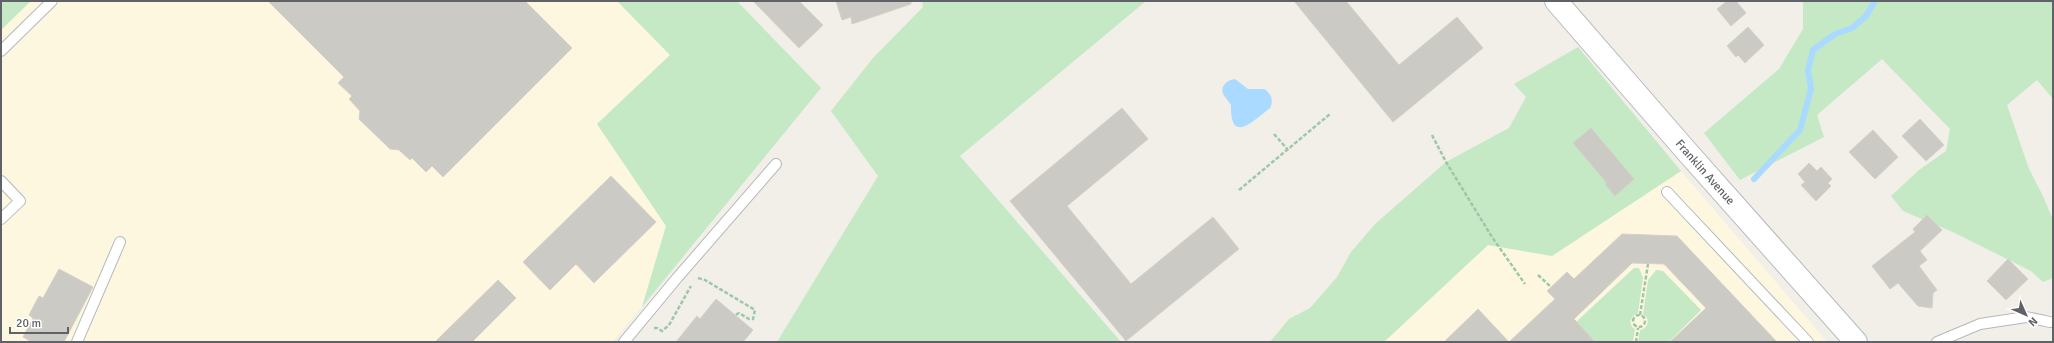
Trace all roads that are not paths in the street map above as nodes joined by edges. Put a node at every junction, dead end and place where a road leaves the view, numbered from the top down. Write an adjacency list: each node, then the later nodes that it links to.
1 (52, 1): 3 (lane)
2 (1556, 1): 13 (street, Franklin Avenue)
3 (1, 51)
4 (776, 164): 11 (lane)
5 (1, 181): 7 (lane)
6 (1667, 192): 12 (lane)
7 (1, 219)
8 (120, 242): 10 (lane)
9 (2050, 322): 14 (lane)
10 (77, 342)
11 (624, 342)
12 (1808, 342)
13 (1856, 342)
14 (1937, 342)

